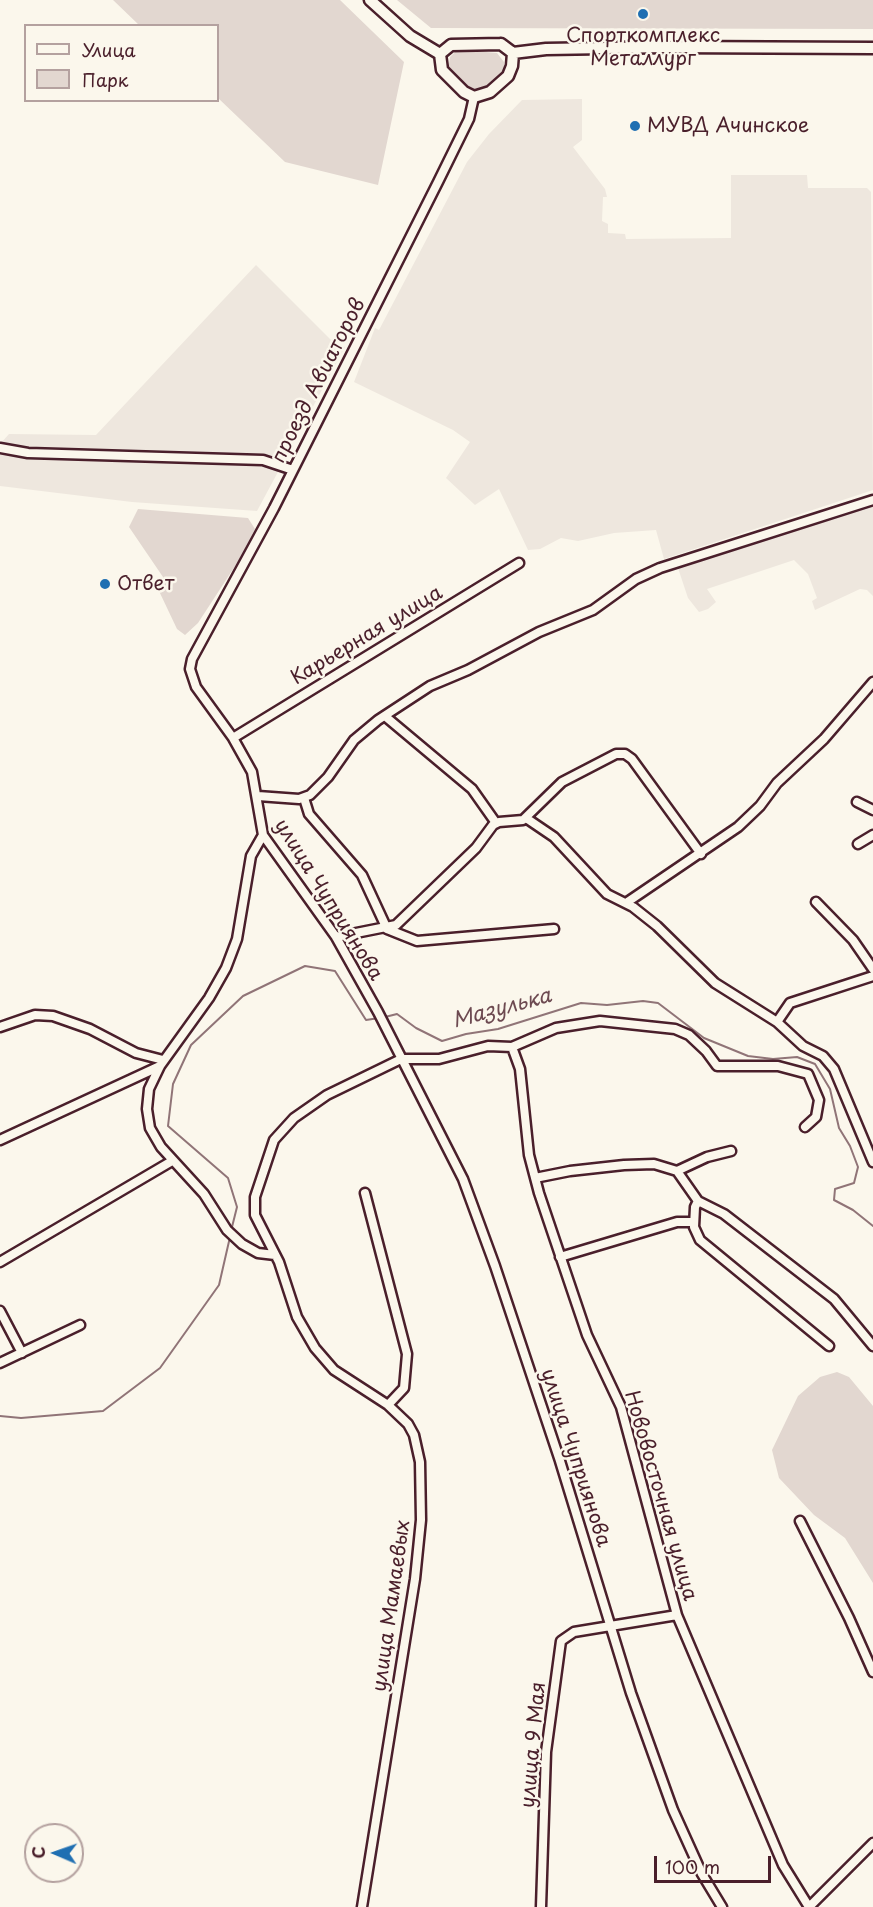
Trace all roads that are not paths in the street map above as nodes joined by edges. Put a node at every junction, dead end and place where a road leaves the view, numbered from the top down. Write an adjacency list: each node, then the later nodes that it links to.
1 (370, 0): 4 (main road)
2 (873, 48): 3 (main road)
3 (513, 53): 4 (main road); 5 (main road)
4 (440, 54): 5 (main road)
5 (474, 97): 7 (street, проезд Авиаторов)
6 (0, 448): 7 (street)
7 (292, 470): 10 (street, проезд Авиаторов)
8 (873, 500): 12 (street)
9 (519, 564): 13 (street, Карьерная улица)
10 (192, 679): 13 (street, улица Чуприянова)
11 (873, 682): 23 (street)
12 (386, 717): 15 (street); 19 (street)
13 (233, 738): 14 (street, улица Чуприянова)
14 (258, 796): 15 (street); 21 (street, улица Чуприянова)
15 (304, 798): 26 (street)
16 (856, 802): 17 (street)
17 (873, 810)
18 (525, 818): 19 (street); 23 (street); 25 (street)
19 (496, 823): 26 (street)
20 (873, 835): 22 (street)
21 (262, 836): 28 (street, улица Чуприянова); 35 (street)
22 (858, 844)
23 (702, 854): 25 (street)
24 (816, 902): 29 (street)
25 (626, 903): 31 (street)
26 (387, 929): 27 (street); 28 (street)
27 (554, 929)
28 (336, 937): 34 (street, улица Чуприянова)
29 (873, 969)
30 (873, 976): 31 (street)
31 (777, 1023): 40 (street)
32 (0, 1027): 35 (street)
33 (512, 1047): 34 (street); 36 (street); 42 (street, Нововосточная улица)
34 (401, 1059): 46 (street, улица Мамаевых); 58 (street, улица Чуприянова)
35 (162, 1063): 37 (street); 39 (street)
36 (805, 1127)
37 (0, 1140)
38 (730, 1151): 41 (street)
39 (172, 1161): 46 (street); 48 (street)
40 (873, 1162)
41 (677, 1171): 42 (street); 44 (street)
42 (535, 1178): 47 (street, Нововосточная улица)
43 (364, 1193): 55 (street)
44 (698, 1202): 45 (street); 52 (street)
45 (694, 1222): 47 (street); 51 (street)
46 (276, 1255): 55 (street, улица Мамаевых)
47 (560, 1257): 57 (street, Нововосточная улица)
48 (0, 1262)
49 (0, 1311): 53 (street)
50 (80, 1325): 53 (street)
51 (829, 1346)
52 (873, 1346)
53 (22, 1353): 54 (street)
54 (0, 1363)
55 (388, 1405): 62 (street, улица Мамаевых)
56 (800, 1521): 59 (street)
57 (677, 1615): 58 (street); 61 (street, Нововосточная улица)
58 (611, 1624): 63 (street, улица 9 Мая); 64 (street, улица Чуприянова)
59 (873, 1672)
60 (873, 1843): 61 (street)
61 (813, 1906)
62 (362, 1907)
63 (541, 1907)
64 (722, 1907)

